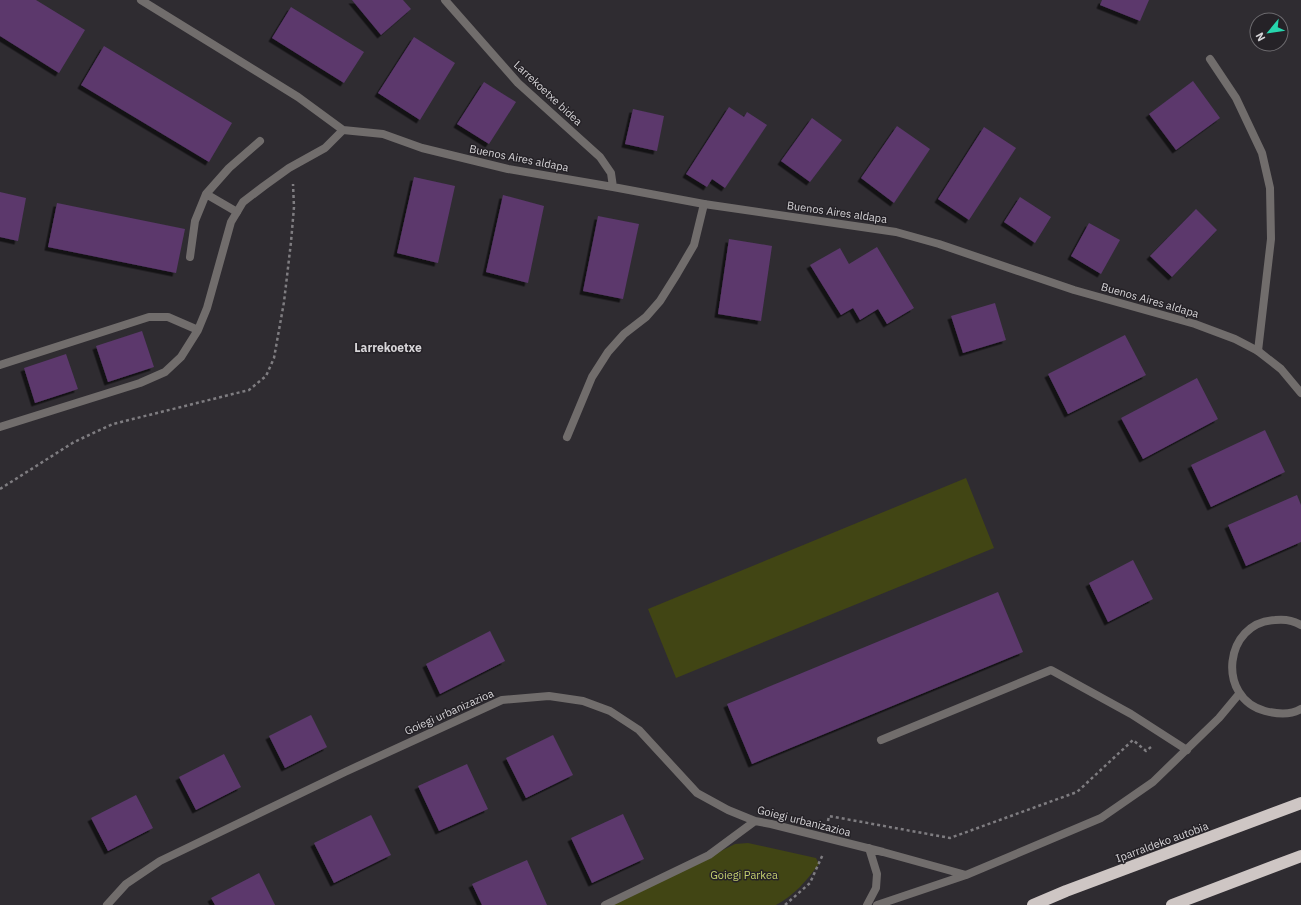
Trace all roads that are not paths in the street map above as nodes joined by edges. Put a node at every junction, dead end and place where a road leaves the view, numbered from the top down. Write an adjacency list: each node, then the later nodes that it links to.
1 (141, 0): 4 (street)
2 (445, 0): 6 (street, Larrekoetxe bidea)
3 (1210, 60): 12 (street)
4 (343, 130): 6 (street, Buenos Aires aldapa); 9 (street)
5 (260, 141): 7 (street)
6 (613, 187): 8 (street, Buenos Aires aldapa)
7 (206, 194): 9 (street); 10 (street)
8 (704, 204): 12 (street, Buenos Aires aldapa); 16 (street)
9 (237, 212): 11 (street)
10 (190, 257)
11 (198, 330): 13 (street); 15 (street)
12 (1258, 351): 14 (street, Buenos Aires aldapa)
13 (0, 365)
14 (1301, 393)
15 (0, 427)
16 (567, 437)
17 (1301, 625): 18 (street)
18 (1239, 694): 19 (street); 21 (street)
19 (1300, 712)
20 (881, 740): 21 (street)
21 (1187, 750): 26 (street)
22 (1295, 806): 31 (highway, Iparraldeko autobia)
23 (755, 822): 24 (street, Goiegi urbanizazioa); 27 (street, Goiegi urbanizazioa); 28 (street)
24 (869, 848): 26 (street, Goiegi urbanizazioa); 29 (street)
25 (1301, 856): 32 (highway)
26 (966, 875): 30 (street)
27 (107, 905)
28 (605, 905)
29 (867, 905)
30 (878, 905)
31 (1033, 905)
32 (1172, 905)

